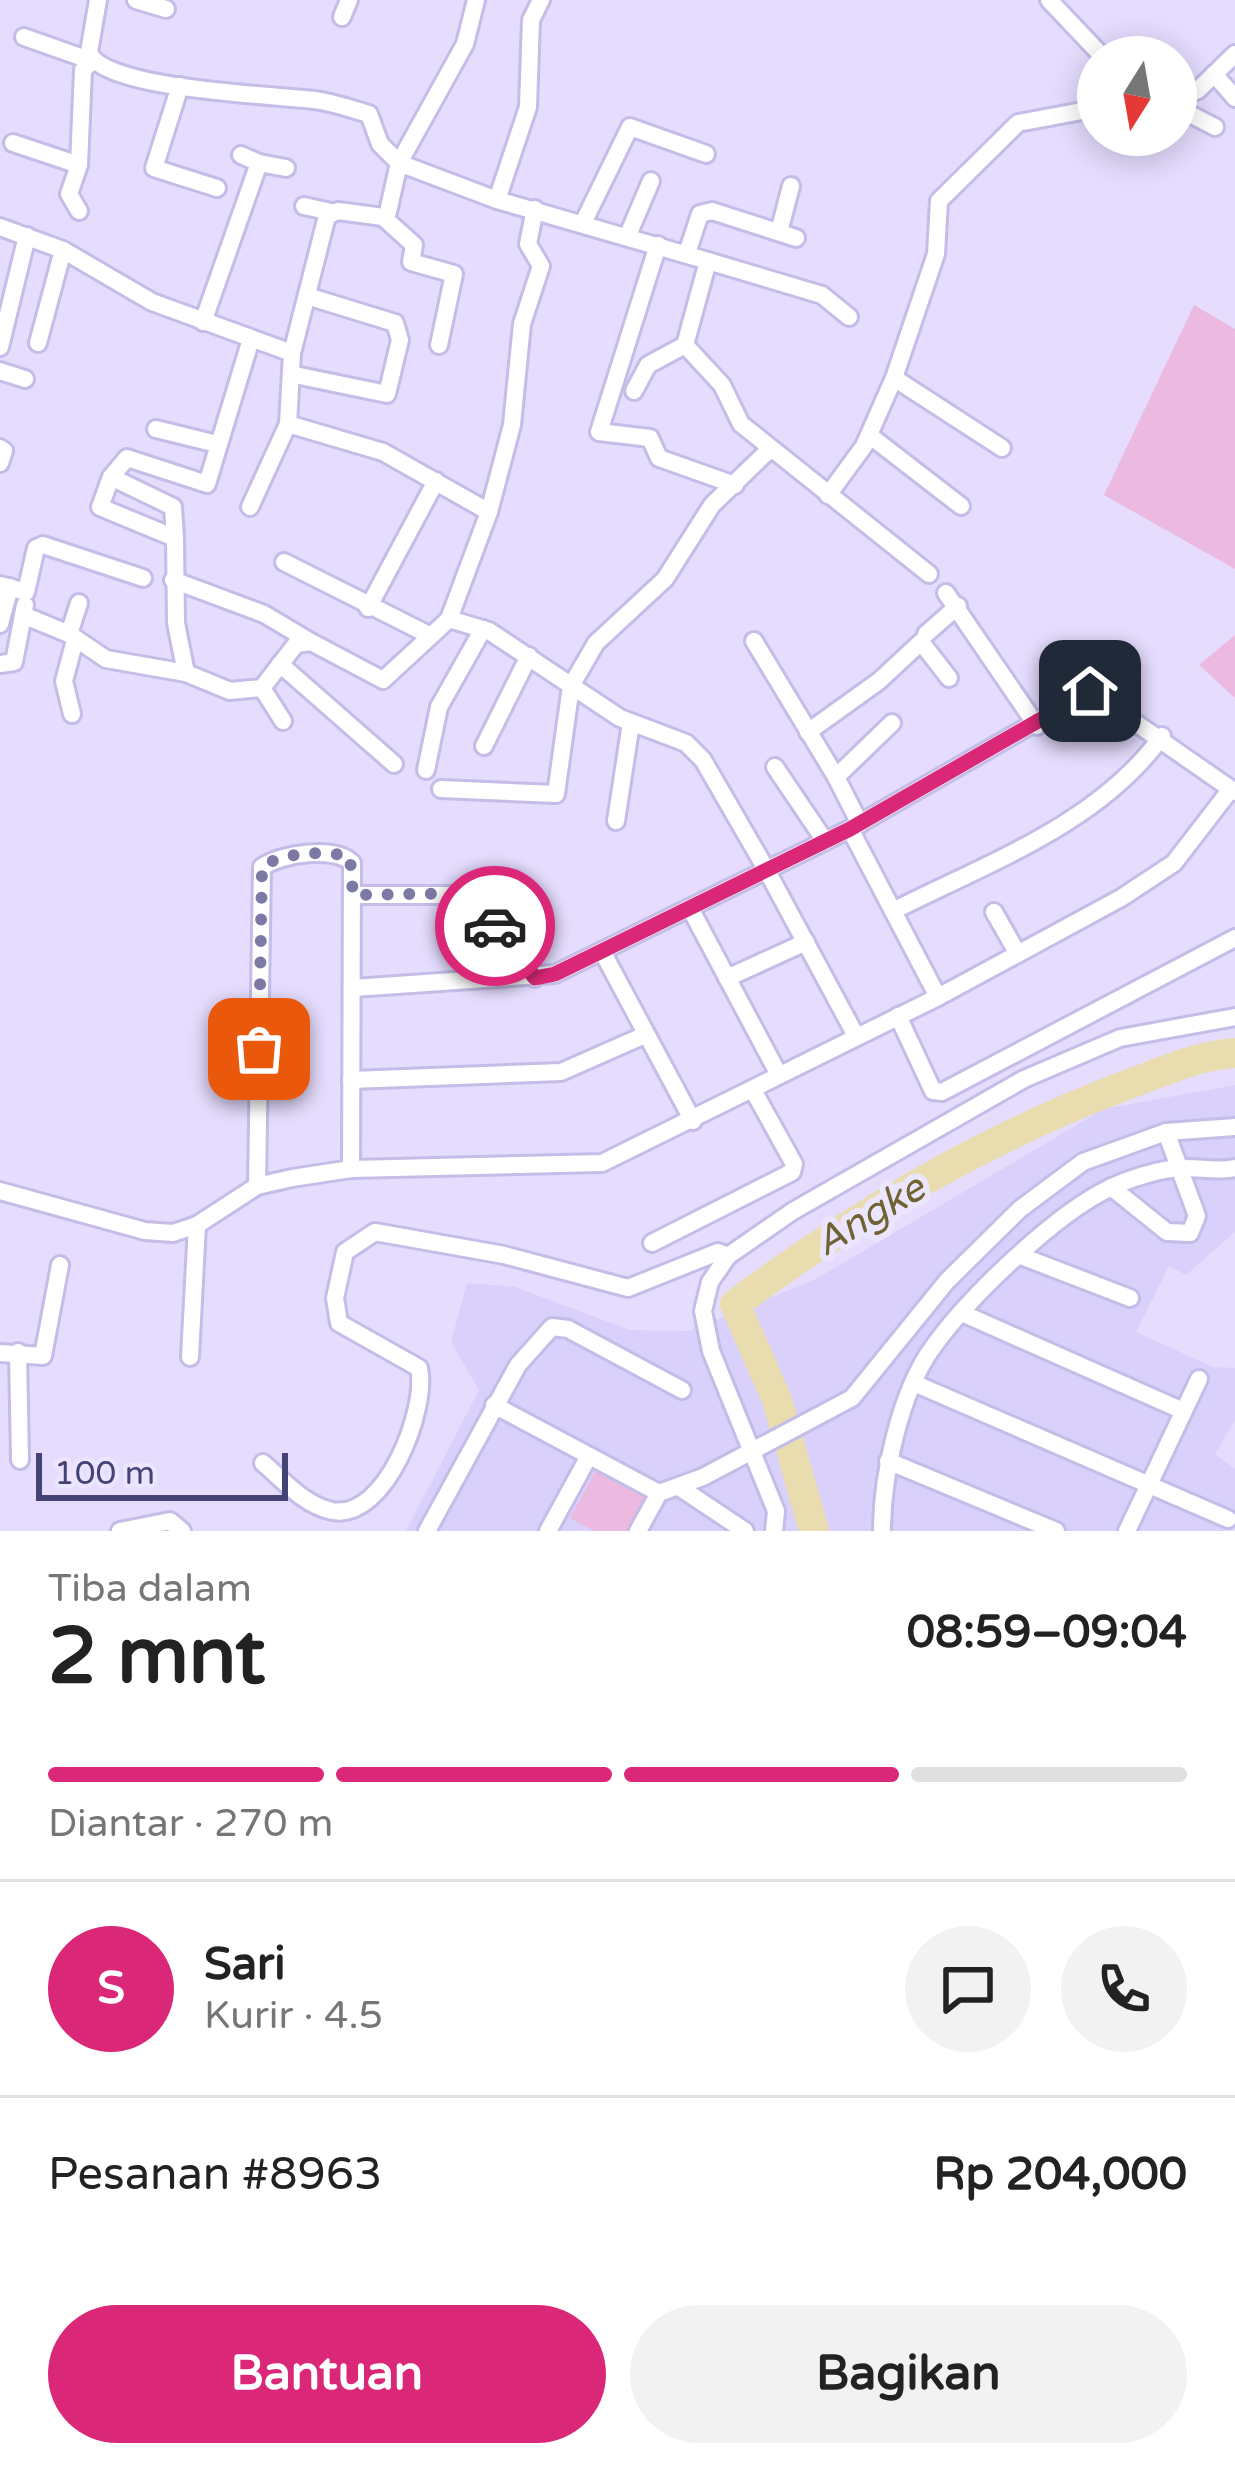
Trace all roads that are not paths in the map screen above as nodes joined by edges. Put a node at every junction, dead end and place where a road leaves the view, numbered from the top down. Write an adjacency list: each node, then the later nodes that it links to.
1 (98, 0): 10 (street)
2 (136, 0): 6 (street)
3 (476, 0): 22 (street)
4 (541, 0): 28 (street)
5 (1049, 0): 7 (street)
6 (166, 9)
7 (1083, 36)
8 (24, 37): 10 (street)
9 (1235, 53): 11 (street)
10 (92, 61): 12 (street); 23 (street)
11 (1214, 74): 13 (street); 14 (street)
12 (180, 86): 22 (street); 27 (street)
13 (1197, 87)
14 (1235, 98)
15 (1077, 112): 54 (street)
16 (1197, 116): 17 (street)
17 (1215, 127)
18 (13, 143): 23 (street)
19 (706, 154): 34 (street)
20 (241, 155): 21 (street)
21 (259, 163): 24 (street); 44 (street)
22 (399, 163): 28 (street); 33 (street)
23 (79, 165): 31 (street)
24 (286, 169)
25 (651, 181): 36 (street)
26 (791, 186): 40 (street)
27 (217, 188)
28 (497, 200): 30 (street)
29 (304, 206): 32 (street)
30 (535, 209): 34 (street); 70 (street)
31 (80, 211)
32 (331, 212): 33 (street); 42 (street)
33 (383, 217): 47 (street)
34 (584, 221): 36 (street)
35 (0, 227): 37 (street)
36 (628, 235): 38 (street)
37 (27, 236): 39 (street); 49 (street)
38 (658, 244): 40 (street); 66 (street)
39 (63, 250): 44 (street); 46 (street)
40 (687, 253): 41 (street)
41 (708, 261): 43 (street); 48 (street)
42 (307, 296): 50 (street); 52 (street)
43 (849, 317)
44 (203, 322): 45 (street)
45 (251, 339): 50 (street); 59 (street)
46 (38, 343)
47 (439, 345)
48 (685, 345): 55 (street); 62 (street)
49 (0, 347)
50 (292, 352): 52 (street)
51 (0, 371): 53 (street)
52 (295, 375): 56 (street)
53 (25, 379)
54 (895, 379): 58 (street); 61 (street)
55 (634, 391)
56 (288, 424): 65 (street); 68 (street)
57 (156, 429): 59 (street)
58 (869, 435): 67 (street); 69 (street)
59 (218, 444): 64 (street)
60 (0, 448): 63 (street)
61 (1002, 448)
62 (770, 449): 66 (street); 67 (street)
63 (0, 463)
64 (111, 477): 71 (street); 71 (street)
65 (436, 481): 70 (street); 78 (street)
66 (735, 485): 93 (street)
67 (828, 495): 73 (street)
68 (250, 506)
69 (961, 506)
70 (489, 512): 80 (street)
71 (175, 538): 75 (street)
72 (284, 562): 78 (street)
73 (928, 574)
74 (143, 578): 76 (street)
75 (173, 580): 87 (street); 91 (street)
76 (12, 588): 79 (street); 81 (street)
77 (79, 603): 85 (street)
78 (368, 608): 84 (street)
79 (23, 615): 85 (street); 89 (street)
80 (449, 619): 82 (street); 84 (street)
81 (0, 624)
82 (483, 628): 88 (street); 105 (street)
83 (926, 634): 99 (street)
84 (429, 635): 87 (street)
85 (72, 637): 91 (street); 95 (street)
86 (754, 641): 100 (street)
87 (311, 642): 90 (street)
88 (529, 656): 93 (street); 102 (street)
89 (0, 664)
90 (280, 664): 94 (street); 103 (street)
91 (186, 673): 94 (street)
92 (949, 678): 100 (street)
93 (571, 686): 97 (street); 107 (street)
94 (262, 688): 96 (street)
95 (72, 714)
96 (283, 721)
97 (632, 723): 109 (street); 112 (street)
98 (892, 723): 106 (street)
99 (1037, 726): 101 (street); 110 (street)
100 (808, 732): 106 (street)
101 (1162, 736): 108 (street); 115 (street)
102 (484, 746)
103 (394, 764)
104 (776, 767): 111 (street)
105 (426, 770)
106 (836, 777): 110 (street)
107 (441, 789)
108 (1233, 790): 120 (street)
109 (616, 821)
110 (855, 826): 111 (street); 115 (street)
111 (826, 841): 112 (street)
112 (766, 868): 114 (street); 118 (street)
113 (353, 895): 121 (street); 123 (street); 138 (street)
114 (690, 908): 119 (street); 122 (street)
115 (893, 911): 124 (street)
116 (994, 912): 120 (street)
117 (1235, 938): 125 (street)
118 (806, 942): 122 (street); 127 (street)
119 (603, 953): 121 (street); 128 (street)
120 (1018, 954): 124 (street)
121 (535, 978): 123 (street)
122 (727, 978): 129 (street)
123 (353, 988): 130 (street)
124 (938, 997): 125 (street)
125 (898, 1016): 127 (street)
126 (1235, 1017): 143 (street)
127 (855, 1034): 129 (street)
128 (645, 1035): 130 (street); 132 (street)
129 (779, 1075): 131 (street)
130 (351, 1080): 137 (street)
131 (753, 1090): 132 (street); 142 (street)
132 (693, 1121): 137 (street)
133 (1235, 1126): 134 (street)
134 (1166, 1132): 135 (street); 155 (street)
135 (1179, 1168): 136 (street); 139 (street); 139 (street)
136 (1235, 1168)
137 (351, 1169): 138 (street)
138 (257, 1186): 141 (street)
139 (1111, 1187): 144 (street)
140 (0, 1191): 141 (street)
141 (197, 1225): 149 (street)
142 (652, 1243)
143 (728, 1256): 155 (street); 159 (street)
144 (1021, 1256): 146 (street); 147 (street)
145 (60, 1265): 148 (street)
146 (1130, 1298)
147 (964, 1314): 151 (street); 154 (street)
148 (9, 1352): 157 (street)
149 (190, 1357)
150 (1198, 1379): 154 (street)
151 (916, 1384): 158 (street); 160 (street)
152 (682, 1390): 153 (street)
153 (494, 1405): 156 (street); 167 (street)
154 (1181, 1410): 160 (street)
155 (757, 1444): 161 (street); 171 (street)
156 (590, 1456): 162 (street); 168 (street)
157 (20, 1460)
158 (887, 1461): 164 (street); 172 (street)
159 (263, 1463)
160 (1152, 1484): 163 (street); 174 (street)
161 (679, 1487): 162 (street); 170 (street)
162 (659, 1493): 169 (street)
163 (1228, 1519)
164 (1031, 1526): 173 (street)
165 (120, 1531): 166 (street)
166 (182, 1531)
167 (428, 1531)
168 (548, 1531)
169 (638, 1531)
170 (745, 1531)
171 (774, 1531)
172 (882, 1531)
173 (1056, 1531)
174 (1127, 1531)

